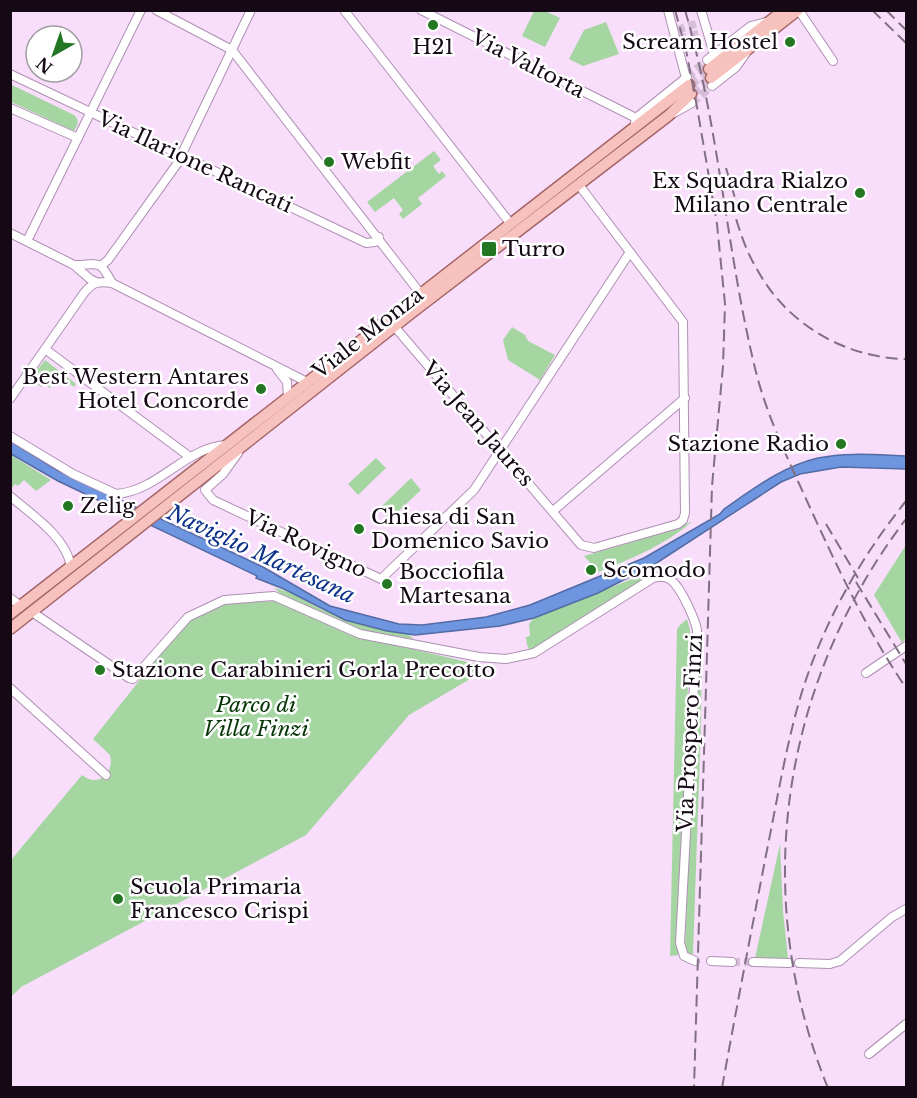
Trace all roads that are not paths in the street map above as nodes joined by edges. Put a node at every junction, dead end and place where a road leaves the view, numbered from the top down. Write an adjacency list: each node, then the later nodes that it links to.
1 (141, 10): 16 (street)
2 (156, 10): 10 (street)
3 (251, 10): 10 (street)
4 (344, 10): 22 (street)
5 (421, 10): 17 (street, Via Valtorta)
6 (668, 10): 14 (street)
7 (701, 10): 12 (street)
8 (800, 11): 9 (main road); 11 (street)
9 (786, 14): 12 (main road); 12 (main road)
10 (232, 50): 19 (street); 25 (street)
11 (833, 61)
12 (711, 70)
13 (10, 74): 16 (street, Via Ilarione Rancati)
14 (689, 87): 17 (main road, Viale Monza); 21 (main road, Viale Monza)
15 (10, 108): 18 (street, Via Ilarione Rancati)
16 (91, 112): 18 (street); 19 (street, Via Ilarione Rancati)
17 (635, 122): 20 (main road, Viale Monza)
18 (78, 138): 26 (street)
19 (182, 155): 25 (street, Via Ilarione Rancati); 30 (street)
20 (572, 175): 21 (main road); 22 (main road, Viale Monza)
21 (579, 185): 24 (main road, Viale Monza); 27 (street)
22 (510, 223): 24 (main road); 34 (main road, Viale Monza)
23 (10, 233): 26 (street)
24 (517, 233): 35 (main road, Viale Monza)
25 (379, 237): 34 (street)
26 (27, 241): 28 (street)
27 (630, 252): 40 (street); 45 (street)
28 (74, 265): 29 (street); 31 (street)
29 (91, 265): 30 (street); 31 (street)
30 (103, 267): 32 (street); 33 (street)
31 (87, 275): 32 (street)
32 (97, 282): 33 (street); 36 (street)
33 (112, 283): 37 (street)
34 (420, 292): 38 (main road, Viale Monza)
35 (394, 326): 43 (main road, Viale Monza); 45 (street, Via Jean Jaures)
36 (45, 349): 41 (street); 46 (street)
37 (273, 364): 38 (street); 39 (street)
38 (307, 382): 39 (main road, Viale Monza)
39 (288, 397): 44 (main road, Viale Monza)
40 (685, 398): 50 (street); 50 (street, Via Jean Jaures)
41 (10, 399)
42 (10, 436): 46 (street, Viale Monza)
43 (251, 438): 47 (street, Viale Monza); 49 (main road, Viale Monza)
44 (228, 445): 46 (street, Viale Monza); 49 (main road, Viale Monza)
45 (500, 450): 47 (street, Via Rovigno); 50 (street, Via Jean Jaures)
46 (190, 457)
47 (205, 490)
48 (10, 496): 51 (street)
49 (152, 510): 51 (main road, Viale Monza); 54 (main road, Viale Monza)
50 (553, 511)
51 (71, 566): 53 (main road, Viale Monza)
52 (10, 598): 53 (street)
53 (21, 606): 54 (main road); 55 (main road, Viale Monza)
54 (32, 612): 56 (main road, Viale Monza); 62 (street, Via Prospero Finzi)
55 (10, 614)
56 (10, 629)
57 (906, 646): 58 (street)
58 (866, 673)
59 (10, 688): 60 (street)
60 (106, 776)
61 (906, 909): 67 (street)
62 (695, 961)
63 (711, 961): 64 (street)
64 (732, 962)
65 (753, 962): 66 (street)
66 (789, 963)
67 (799, 963)
68 (906, 1024): 69 (street)
69 (869, 1054)

